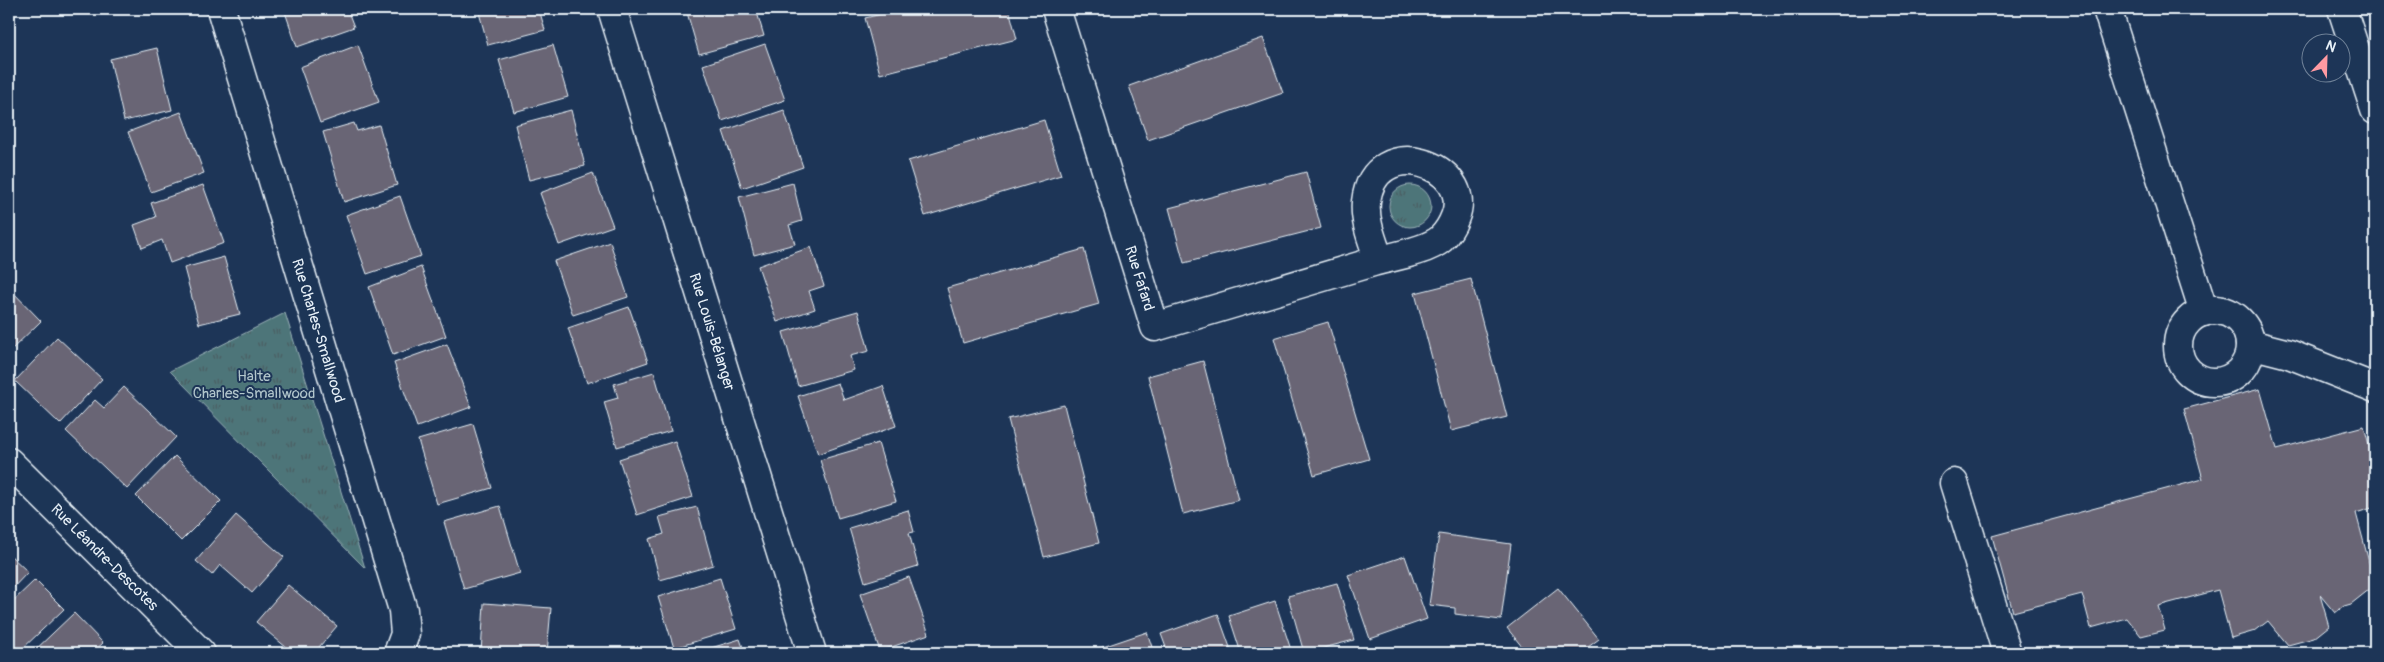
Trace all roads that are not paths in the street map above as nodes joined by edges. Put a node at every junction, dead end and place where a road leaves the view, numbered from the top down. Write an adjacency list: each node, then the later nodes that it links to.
1 (220, 9): 14 (street, Rue Charles-Smallwood)
2 (612, 9): 15 (street, Rue Louis-Bélanger)
3 (1056, 9): 7 (street, Rue Fafard)
4 (2107, 9): 8 (street)
5 (2342, 9): 6 (street)
6 (2375, 110)
7 (1379, 260)
8 (2204, 312): 9 (street); 9 (street)
9 (2250, 344): 10 (street)
10 (2375, 388)
11 (9, 462): 13 (street, Rue Léandre-Descotes)
12 (1954, 483): 16 (street)
13 (201, 653)
14 (398, 653)
15 (812, 653)
16 (2007, 653)

